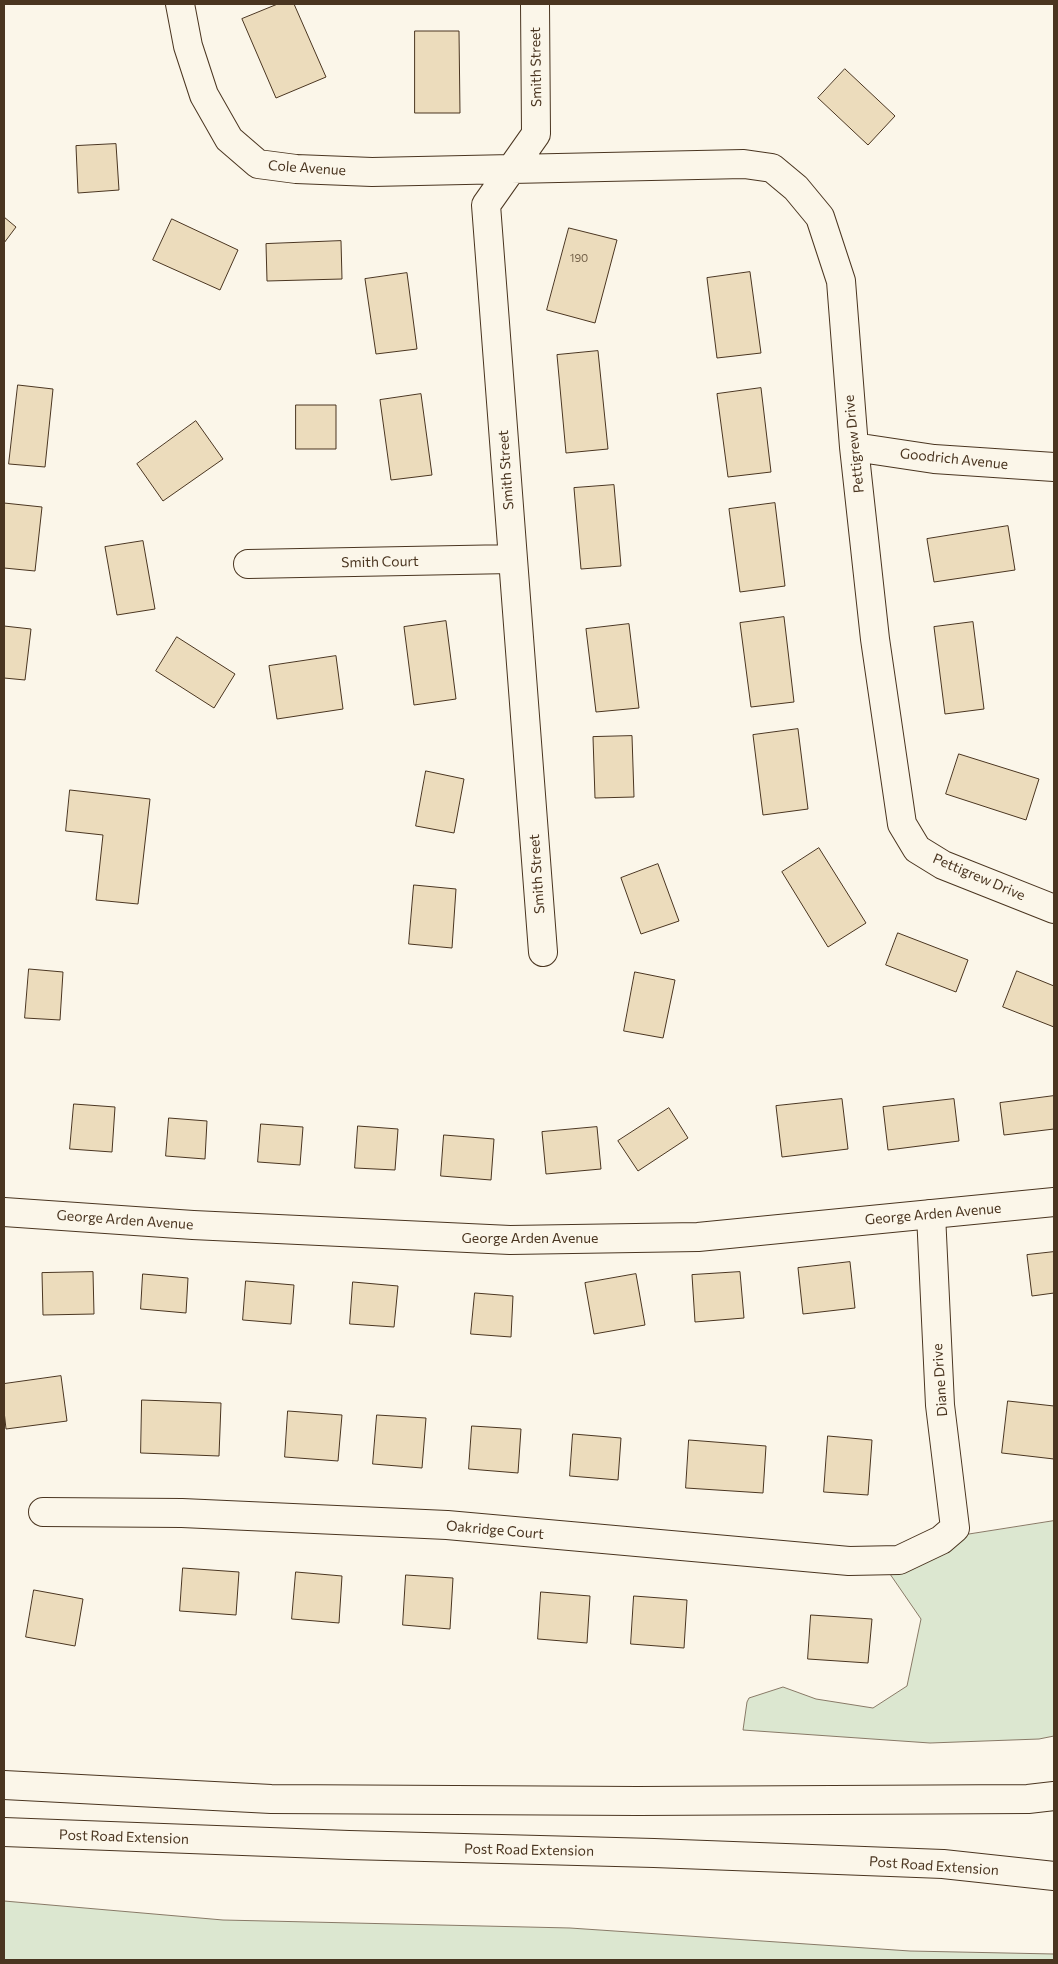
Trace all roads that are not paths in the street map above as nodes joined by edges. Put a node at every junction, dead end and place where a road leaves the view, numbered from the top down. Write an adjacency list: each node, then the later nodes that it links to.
1 (180, 4): 3 (street, Cole Avenue)
2 (535, 4): 3 (street, Smith Street)
3 (510, 170): 4 (street, Pettigrew Drive); 6 (street, Smith Street)
4 (854, 447): 5 (street, Goodrich Avenue); 8 (street, Pettigrew Drive)
5 (1054, 466)
6 (512, 559): 7 (street, Smith Court); 9 (street, Smith Street)
7 (248, 564)
8 (1054, 909)
9 (543, 952)
10 (1054, 1202): 12 (street, George Arden Avenue)
11 (4, 1212): 12 (street, George Arden Avenue)
12 (931, 1214): 14 (street, Diane Drive)
13 (43, 1512): 14 (street, Oakridge Court)
14 (941, 1540)
15 (4, 1785): 16 (street)
16 (1054, 1796)
17 (4, 1832): 18 (street, Post Road Extension)
18 (1054, 1876)

